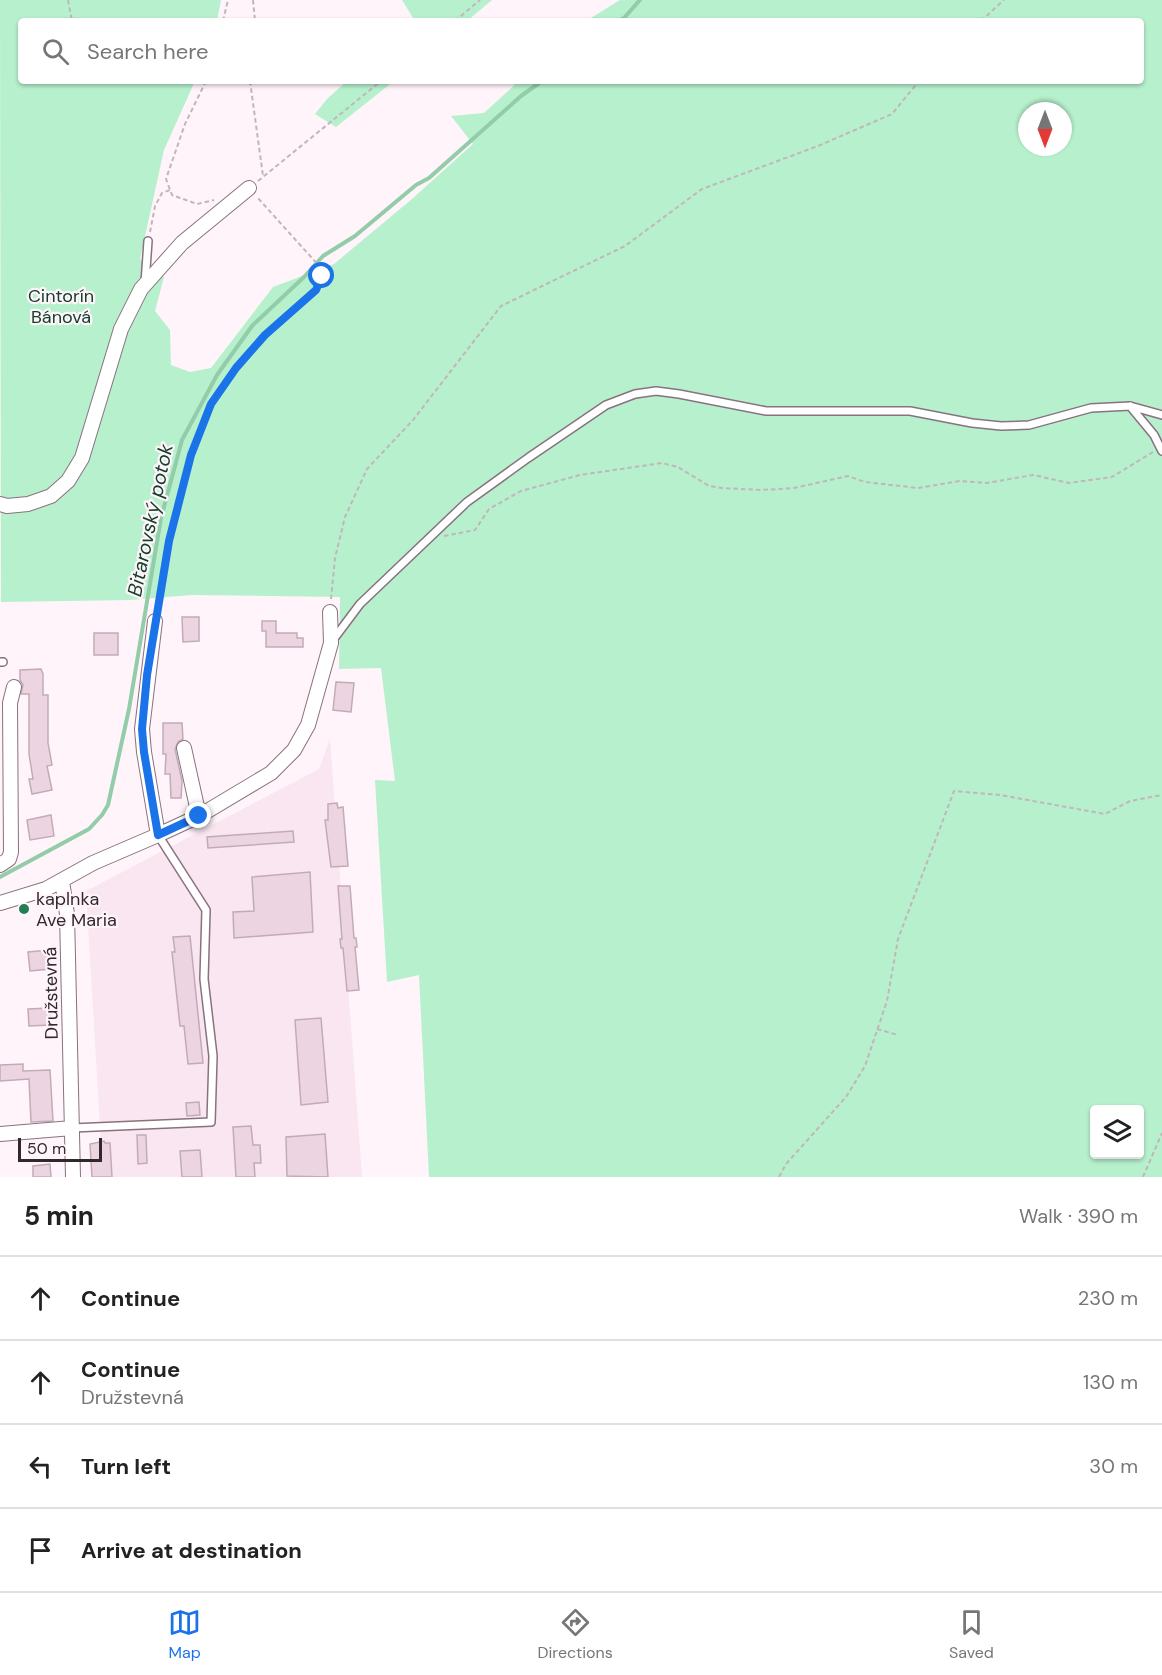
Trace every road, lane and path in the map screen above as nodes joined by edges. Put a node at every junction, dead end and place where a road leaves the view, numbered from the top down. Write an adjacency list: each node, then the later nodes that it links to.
1 (68, 0): 6 (path)
2 (228, 0): 7 (path)
3 (253, 0): 8 (path)
4 (480, 0): 9 (path)
5 (1004, 0): 10 (path)
6 (71, 18)
7 (225, 18)
8 (255, 18)
9 (459, 18)
10 (984, 18)
11 (205, 84): 17 (path)
12 (250, 84): 15 (path)
13 (377, 84): 15 (path)
14 (917, 84): 26 (path)
15 (263, 176): 16 (path)
16 (249, 188): 20 (street); 27 (path)
17 (170, 190): 18 (path); 19 (path)
18 (217, 200)
19 (148, 241): 20 (lane)
20 (145, 285): 24 (street)
21 (1130, 406): 22 (lane); 23 (lane); 25 (lane)
22 (1162, 414)
23 (1162, 451): 25 (path)
24 (0, 504)
25 (429, 538): 28 (lane)
26 (330, 612): 28 (street)
27 (155, 621): 33 (street)
28 (332, 643): 32 (street)
29 (14, 687): 34 (street)
30 (184, 748): 32 (street)
31 (1162, 795): 37 (path)
32 (199, 816): 33 (street)
33 (158, 835): 35 (street); 39 (lane)
34 (0, 866)
35 (62, 881): 36 (street); 39 (street, Družstevná)
36 (3, 898)
37 (877, 1029): 38 (path); 43 (path)
38 (898, 1035)
39 (72, 1128): 41 (street); 42 (street, Družstevná)
40 (1162, 1133): 44 (path)
41 (0, 1134)
42 (73, 1177)
43 (779, 1177)
44 (1143, 1177)

